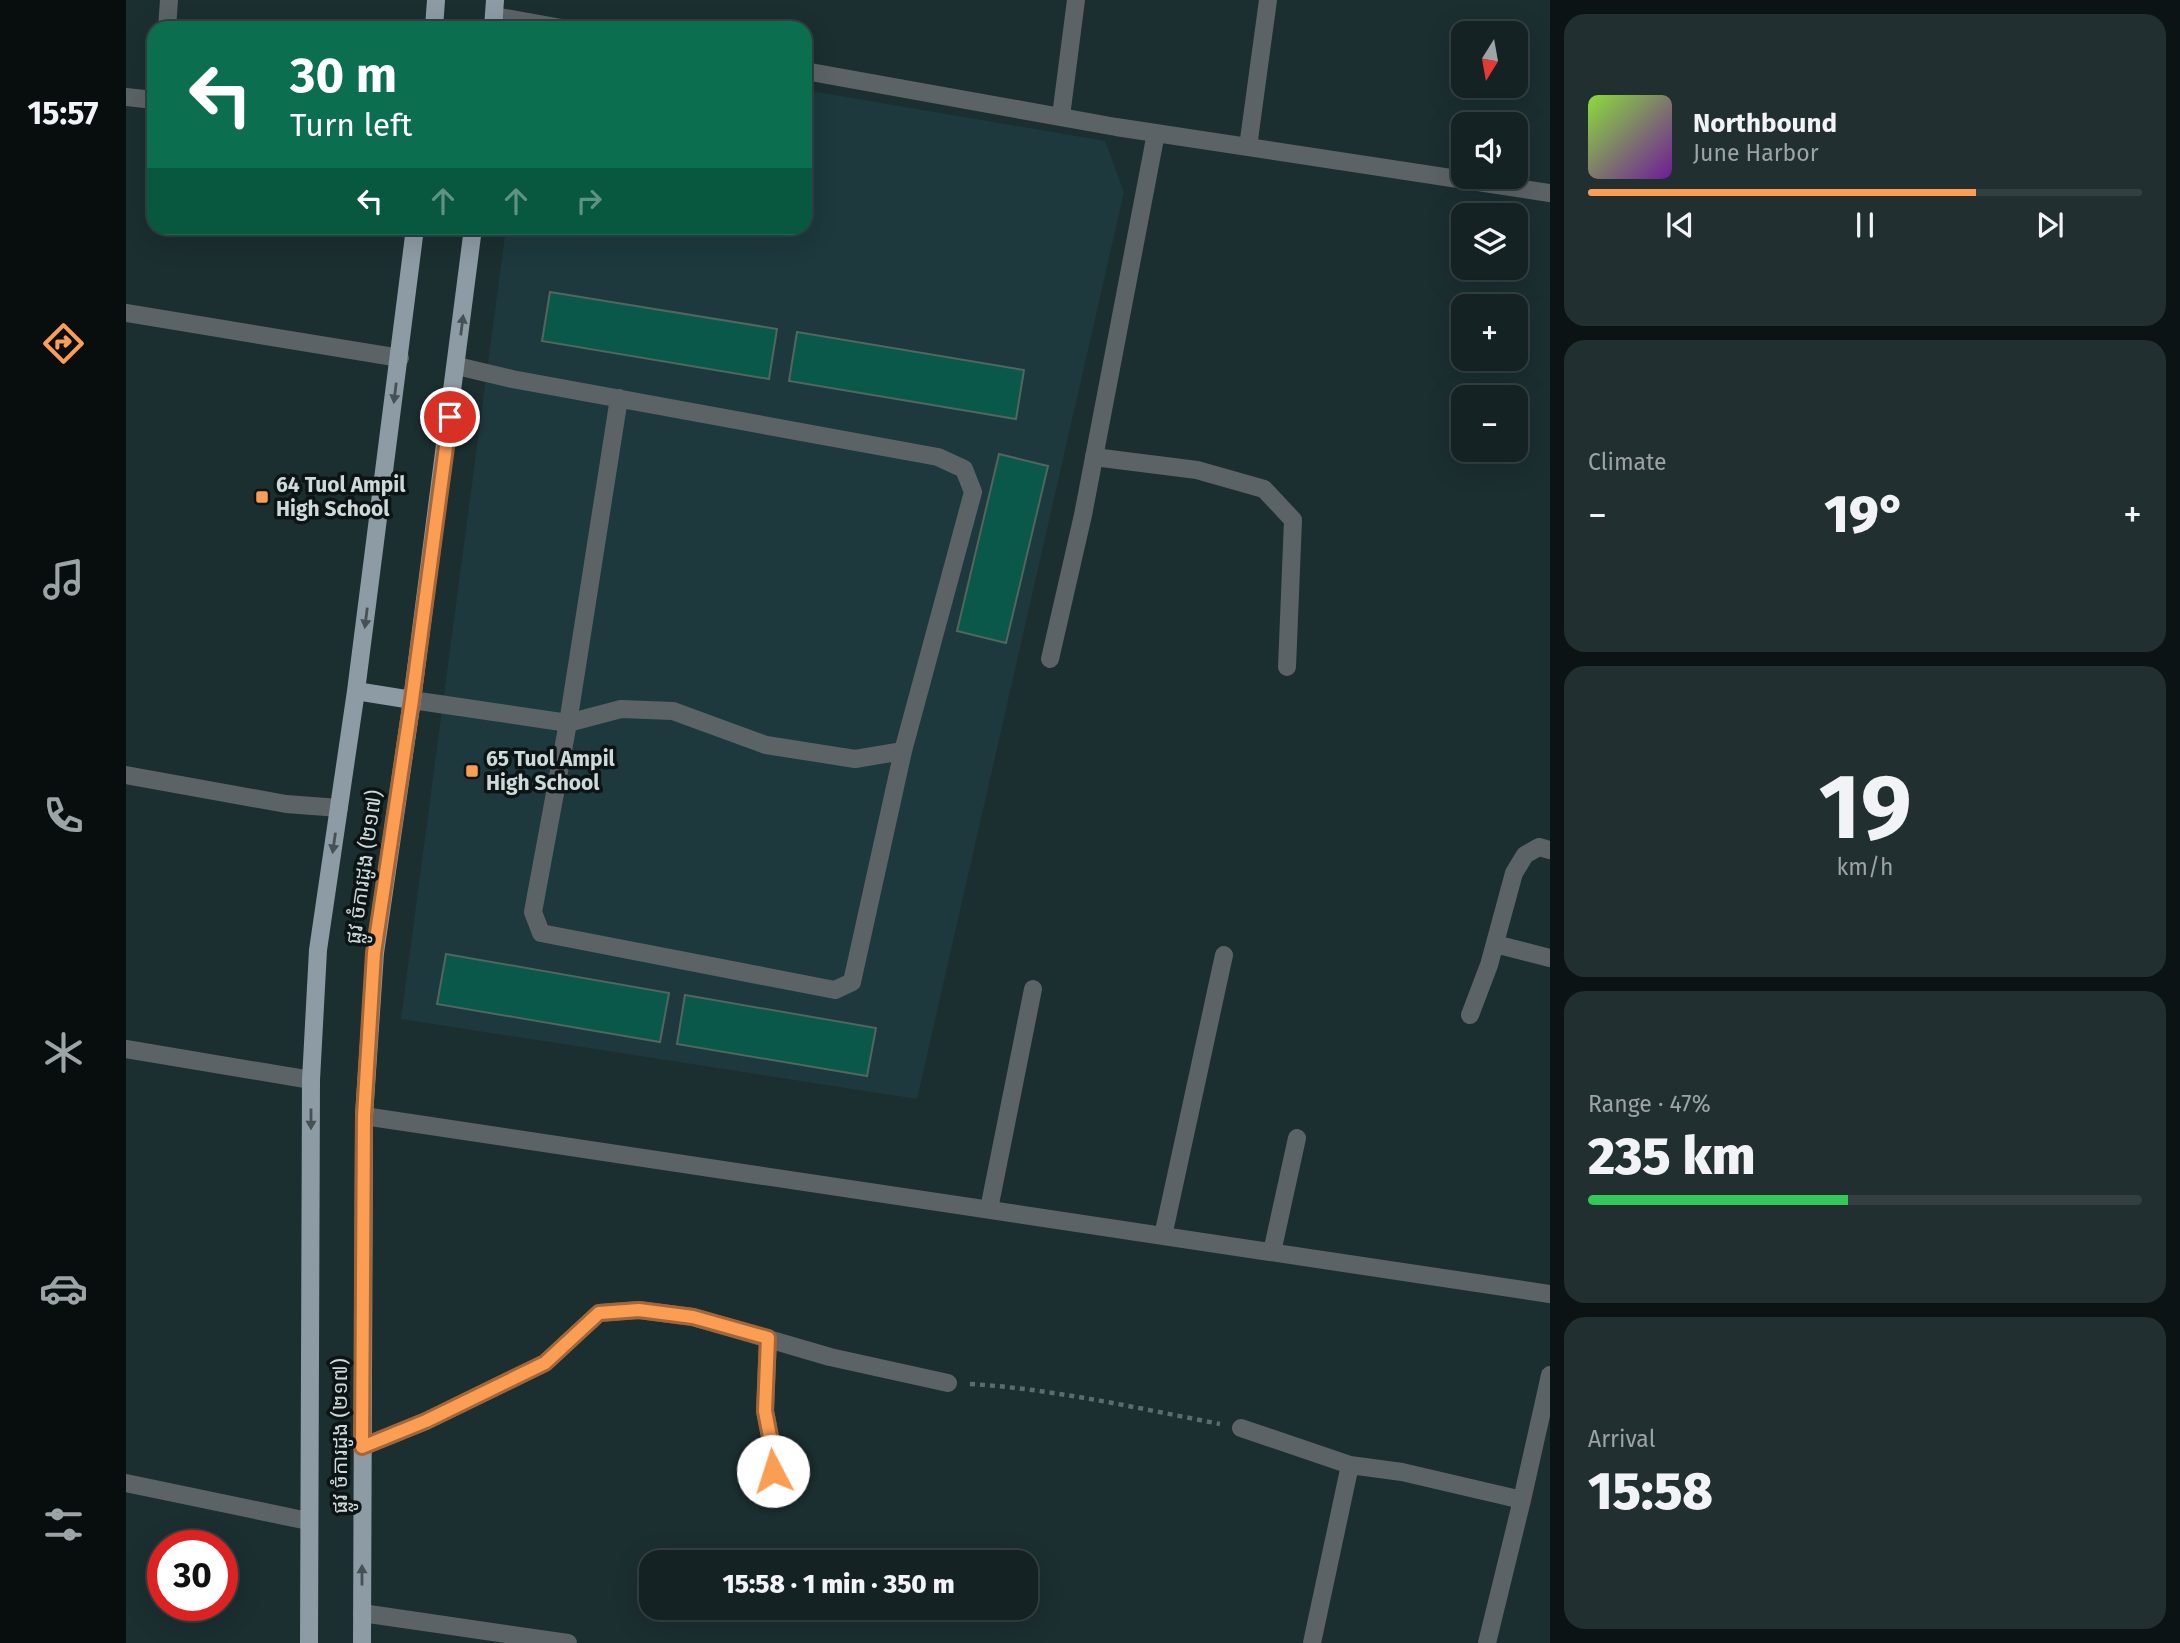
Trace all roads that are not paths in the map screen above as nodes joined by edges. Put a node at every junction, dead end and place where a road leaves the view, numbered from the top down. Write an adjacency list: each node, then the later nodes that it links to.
1 (169, 0): 6 (street)
2 (436, 0): 7 (main road)
3 (1076, 0): 12 (street)
4 (1268, 0): 14 (street)
5 (494, 15): 8 (street)
6 (168, 21)
7 (434, 21)
8 (525, 21)
9 (812, 72): 12 (street)
10 (126, 97): 11 (street)
11 (147, 99)
12 (1061, 117): 13 (street)
13 (1156, 133): 14 (street); 22 (street)
14 (1248, 147): 15 (street)
15 (1550, 193)
16 (414, 235): 19 (main road, ផ្លូវ ចំការដូង (២១៧))
17 (472, 235): 20 (main road, ផ្លូវ ចំការដូង (២១៧), one-way to 17)
18 (126, 313): 19 (street)
19 (400, 358): 25 (main road, ផ្លូវ ចំការដូង (២១៧), one-way to 25)
20 (457, 366): 21 (street); 26 (main road, ផ្លូវ ចំការដូង (២១៧))
21 (619, 398): 27 (street); 28 (street)
22 (1094, 457): 23 (street); 24 (street)
23 (1050, 659)
24 (1287, 667)
25 (356, 691): 26 (main road); 30 (main road, ផ្លូវ ចំការដូង (២១៧))
26 (412, 700): 27 (street); 39 (main road, ផ្លូវ ចំការដូង (២១៧))
27 (568, 723): 28 (street); 28 (street)
28 (903, 751)
29 (126, 775): 30 (street)
30 (339, 808): 38 (main road, ផ្លូវ ចំការដូង (២១៧), one-way to 38)
31 (1550, 850): 32 (street)
32 (1495, 944): 34 (street); 36 (street)
33 (1224, 955): 42 (street)
34 (1550, 958)
35 (1033, 989): 41 (street)
36 (1470, 1015)
37 (126, 1049): 38 (street)
38 (311, 1080): 55 (main road, ផ្លូវ ចំការដូង (២១៧), one-way to 55)
39 (364, 1116): 41 (street); 50 (main road, ផ្លូវ ចំការដូង (២១៧))
40 (1297, 1138): 43 (street)
41 (989, 1209): 42 (street)
42 (1163, 1236): 43 (street)
43 (1272, 1252): 44 (street)
44 (1550, 1294)
45 (768, 1338): 47 (street); 50 (street); 53 (street)
46 (1550, 1375): 49 (street)
47 (948, 1383)
48 (1241, 1428): 51 (street)
49 (1544, 1437): 54 (street)
50 (362, 1447): 56 (main road, ផ្លូវ ចំការដូង (២១៧), one-way to 50)
51 (1350, 1465): 54 (street); 60 (street)
52 (126, 1483): 55 (street)
53 (773, 1490)
54 (1522, 1500): 61 (street)
55 (309, 1521): 57 (main road, ផ្លូវ ចំការដូង (២១៧))
56 (362, 1613): 58 (main road, ផ្លូវ ចំការដូង (២១៧)); 59 (street)
57 (309, 1643)
58 (362, 1643)
59 (568, 1643)
60 (1312, 1643)
61 (1487, 1643)

